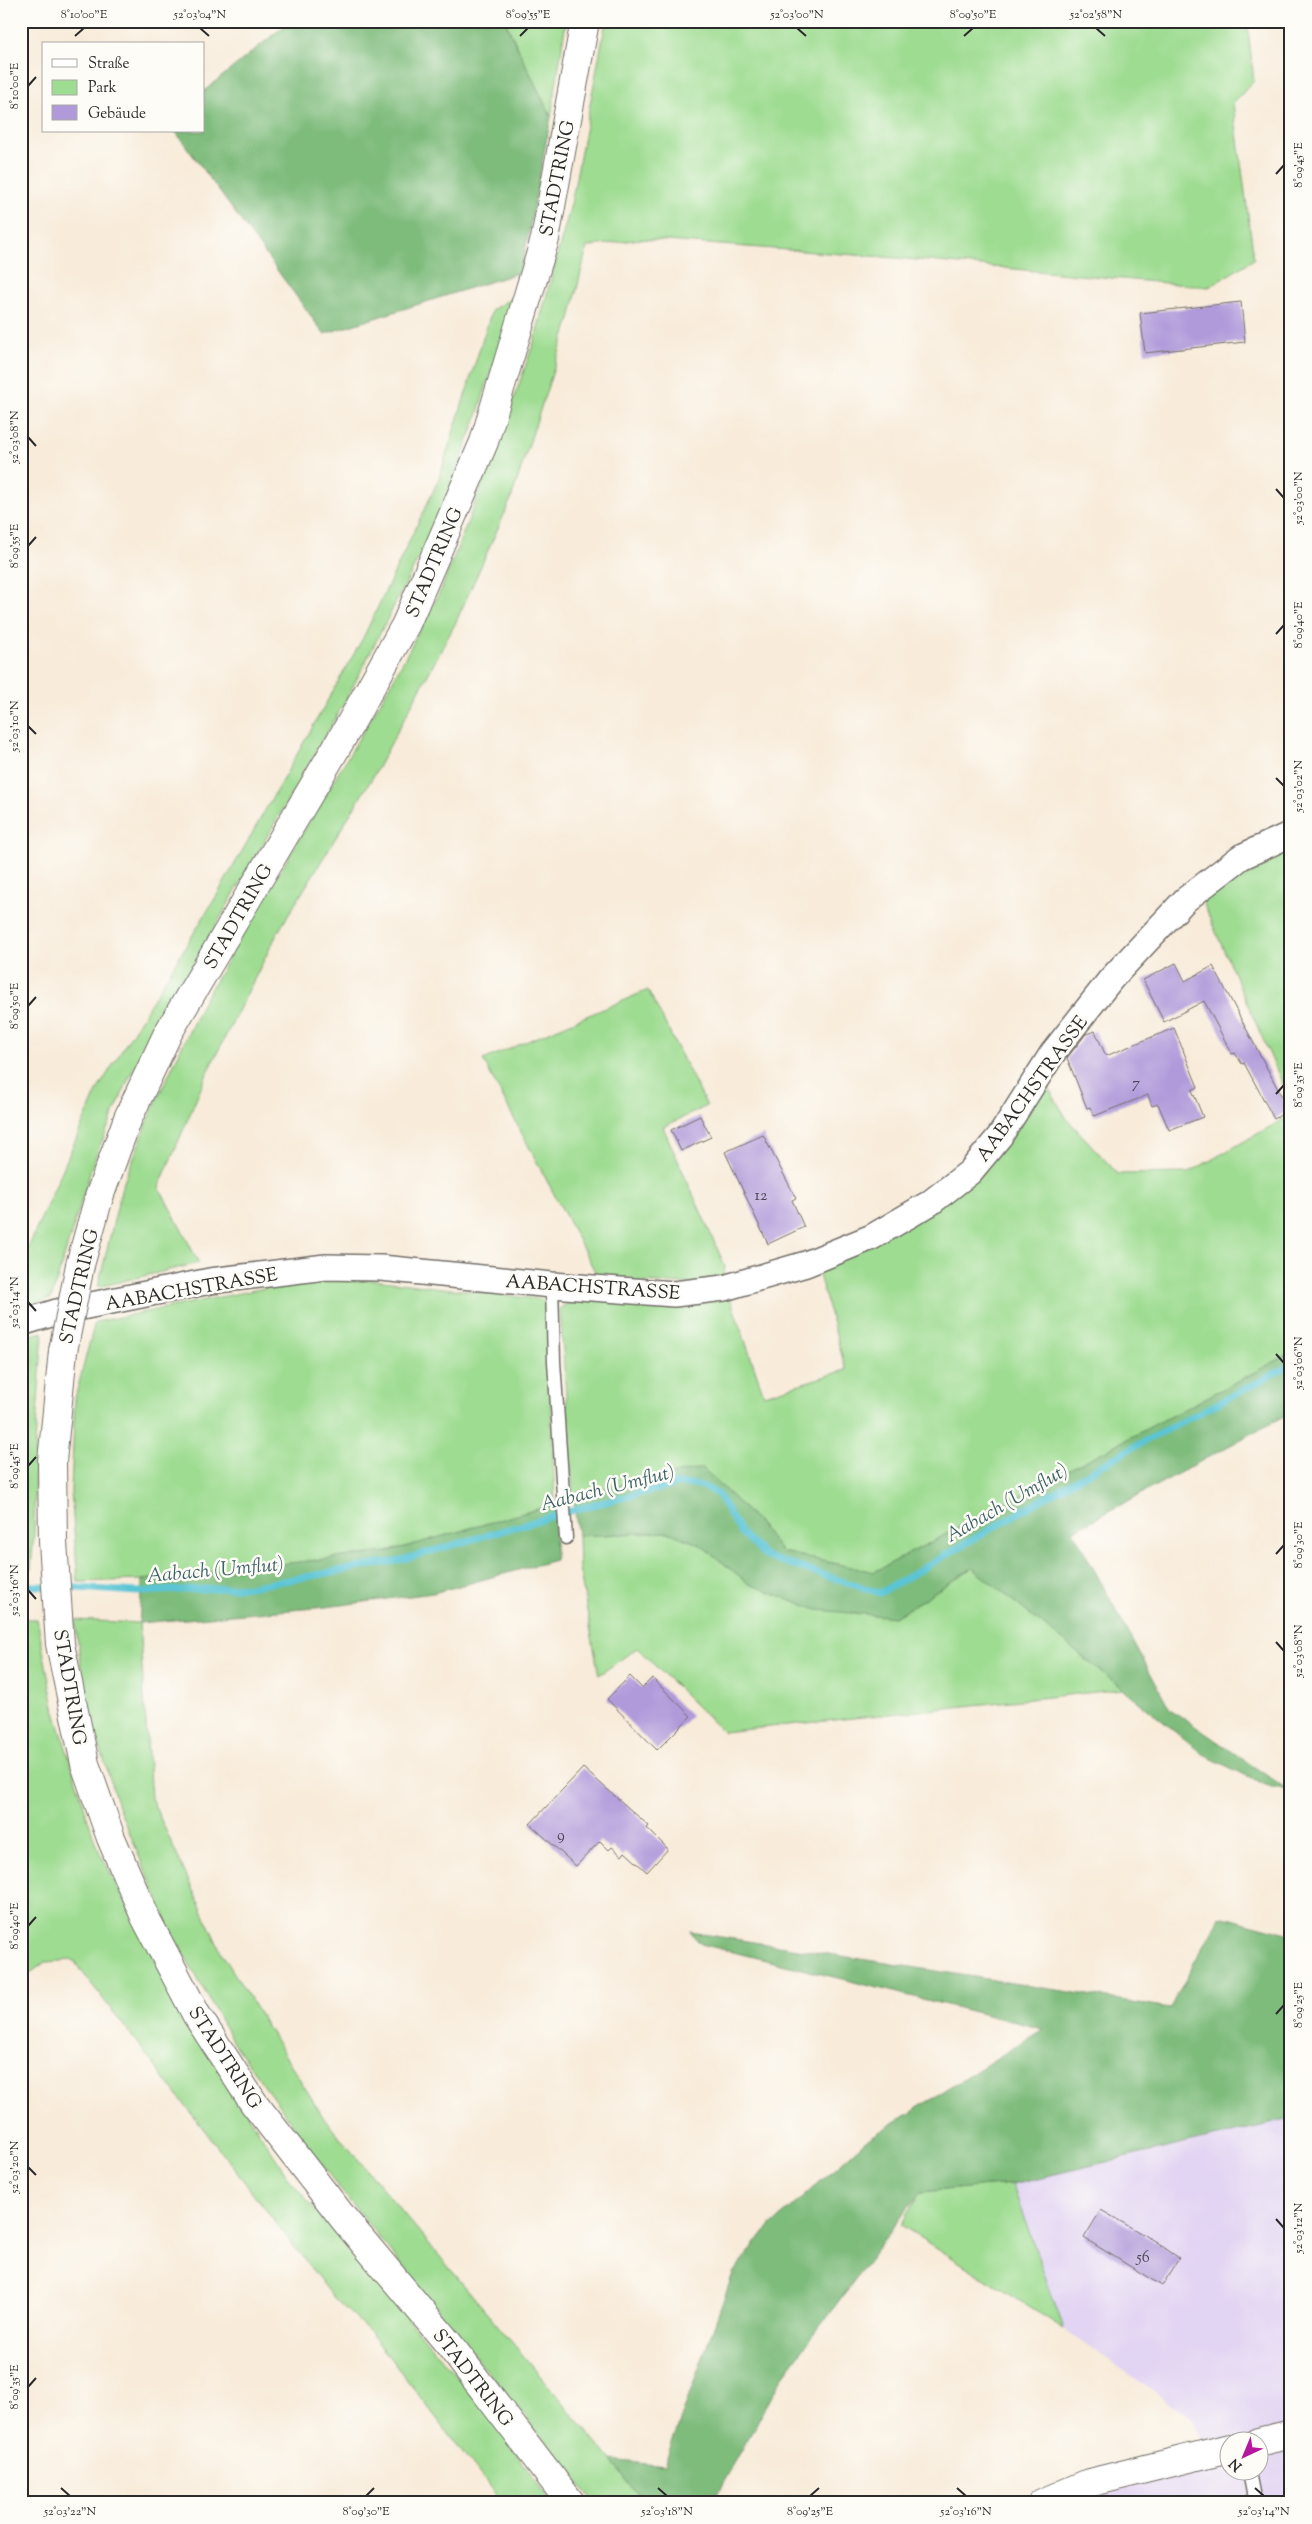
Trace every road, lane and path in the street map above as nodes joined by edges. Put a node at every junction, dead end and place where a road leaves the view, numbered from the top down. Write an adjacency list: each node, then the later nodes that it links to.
1 (585, 21): 10 (street, STADTRING, bridge)
2 (1291, 834): 3 (street, AABACHSTRASSE)
3 (552, 1286): 4 (street, AABACHSTRASSE); 5 (lane)
4 (21, 1323)
5 (566, 1532)
6 (1291, 2434): 7 (street)
7 (1270, 2439)
8 (1220, 2450): 11 (street)
9 (1251, 2482): 12 (lane)
10 (571, 2503)
11 (1042, 2503)
12 (1256, 2503)

